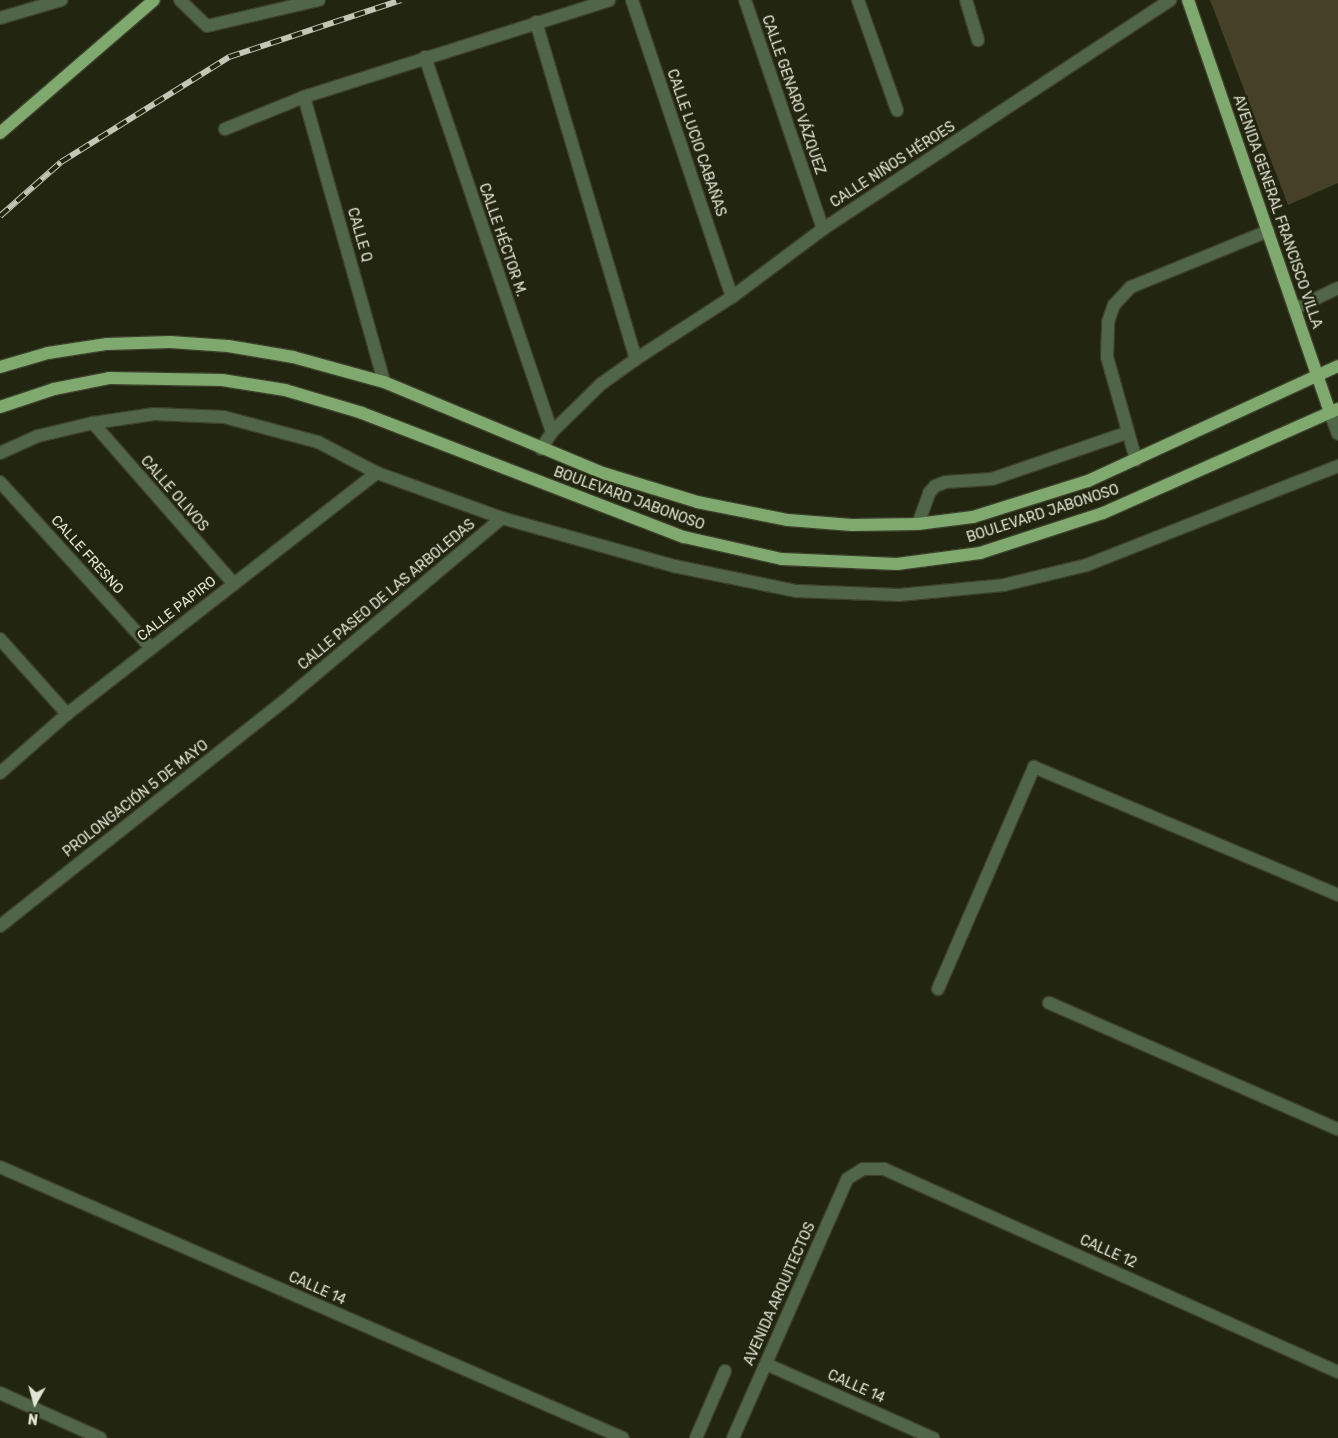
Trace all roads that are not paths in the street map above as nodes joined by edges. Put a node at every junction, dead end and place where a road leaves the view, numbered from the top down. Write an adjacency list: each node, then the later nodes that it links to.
1 (61, 0): 12 (street)
2 (154, 0): 19 (main road)
3 (180, 0): 4 (street)
4 (319, 0)
5 (609, 0): 13 (street)
6 (632, 0): 23 (street, CALLE LUCIO CABAÑAS)
7 (745, 0): 20 (street, CALLE GENARO VÁZQUEZ)
8 (858, 0): 17 (street)
9 (966, 0): 14 (street)
10 (1170, 0): 20 (street, CALLE NIÑOS HÉROES)
11 (1188, 0): 21 (main road, AVENIDA GENERAL FRANCISCO VILLA)
12 (0, 18)
13 (536, 22): 15 (street); 25 (street)
14 (978, 40)
15 (425, 57): 16 (street); 33 (street, CALLE HÉCTOR M.)
16 (304, 96): 18 (street); 29 (street, CALLE Q)
17 (897, 110)
18 (225, 128)
19 (0, 133)
20 (824, 229): 23 (street, CALLE NIÑOS HÉROES)
21 (1268, 231): 24 (main road, AVENIDA GENERAL FRANCISCO VILLA); 34 (street)
22 (1338, 288): 24 (street)
23 (732, 297): 25 (street, CALLE NIÑOS HÉROES)
24 (1294, 309): 28 (main road, AVENIDA GENERAL FRANCISCO VILLA)
25 (636, 359): 33 (street, CALLE NIÑOS HÉROES)
26 (1338, 366): 28 (main road, BOULEVARD JABONOSO)
27 (0, 367): 29 (main road, BOULEVARD JABONOSO)
28 (1317, 375): 31 (main road, AVENIDA GENERAL FRANCISCO VILLA); 38 (main road, BOULEVARD JABONOSO)
29 (384, 382): 36 (main road, BOULEVARD JABONOSO)
30 (0, 407): 31 (main road, BOULEVARD JABONOSO)
31 (1334, 410): 35 (street, AVENIDA GENERAL FRANCISCO VILLA)
32 (93, 423): 37 (street); 40 (street); 44 (street, CALLE OLIVOS)
33 (552, 432): 36 (street, CALLE NIÑOS HÉROES)
34 (1126, 433): 38 (street); 43 (street)
35 (1338, 434)
36 (541, 449): 43 (main road, BOULEVARD JABONOSO)
37 (0, 453)
38 (1136, 460): 43 (main road, BOULEVARD JABONOSO)
39 (1338, 466): 42 (street)
40 (377, 473): 42 (street); 44 (street, CALLE PAPIRO)
41 (0, 482): 46 (street, CALLE FRESNO)
42 (502, 518): 47 (street, CALLE PASEO DE LAS ARBOLEDAS)
43 (918, 524)
44 (234, 584): 46 (street, CALLE PAPIRO)
45 (0, 639): 48 (street)
46 (151, 648): 48 (street, CALLE PAPIRO)
47 (291, 695): 51 (street, PROLONGACIÓN 5 DE MAYO)
48 (66, 714): 49 (street, CALLE PAPIRO)
49 (0, 773)
50 (1338, 895): 52 (street)
51 (0, 926)
52 (938, 989)
53 (1049, 1002): 54 (street)
54 (1338, 1129)
55 (0, 1167): 62 (street, CALLE 14)
56 (863, 1169): 57 (street, AVENIDA ARQUITECTOS); 59 (street, CALLE 12)
57 (766, 1364): 64 (street, AVENIDA ARQUITECTOS); 65 (street, CALLE 14)
58 (725, 1371): 63 (street, AVENIDA ARQUITECTOS)
59 (1338, 1372)
60 (0, 1393): 61 (street)
61 (100, 1438)
62 (623, 1438)
63 (696, 1438)
64 (732, 1438)
65 (933, 1438)

